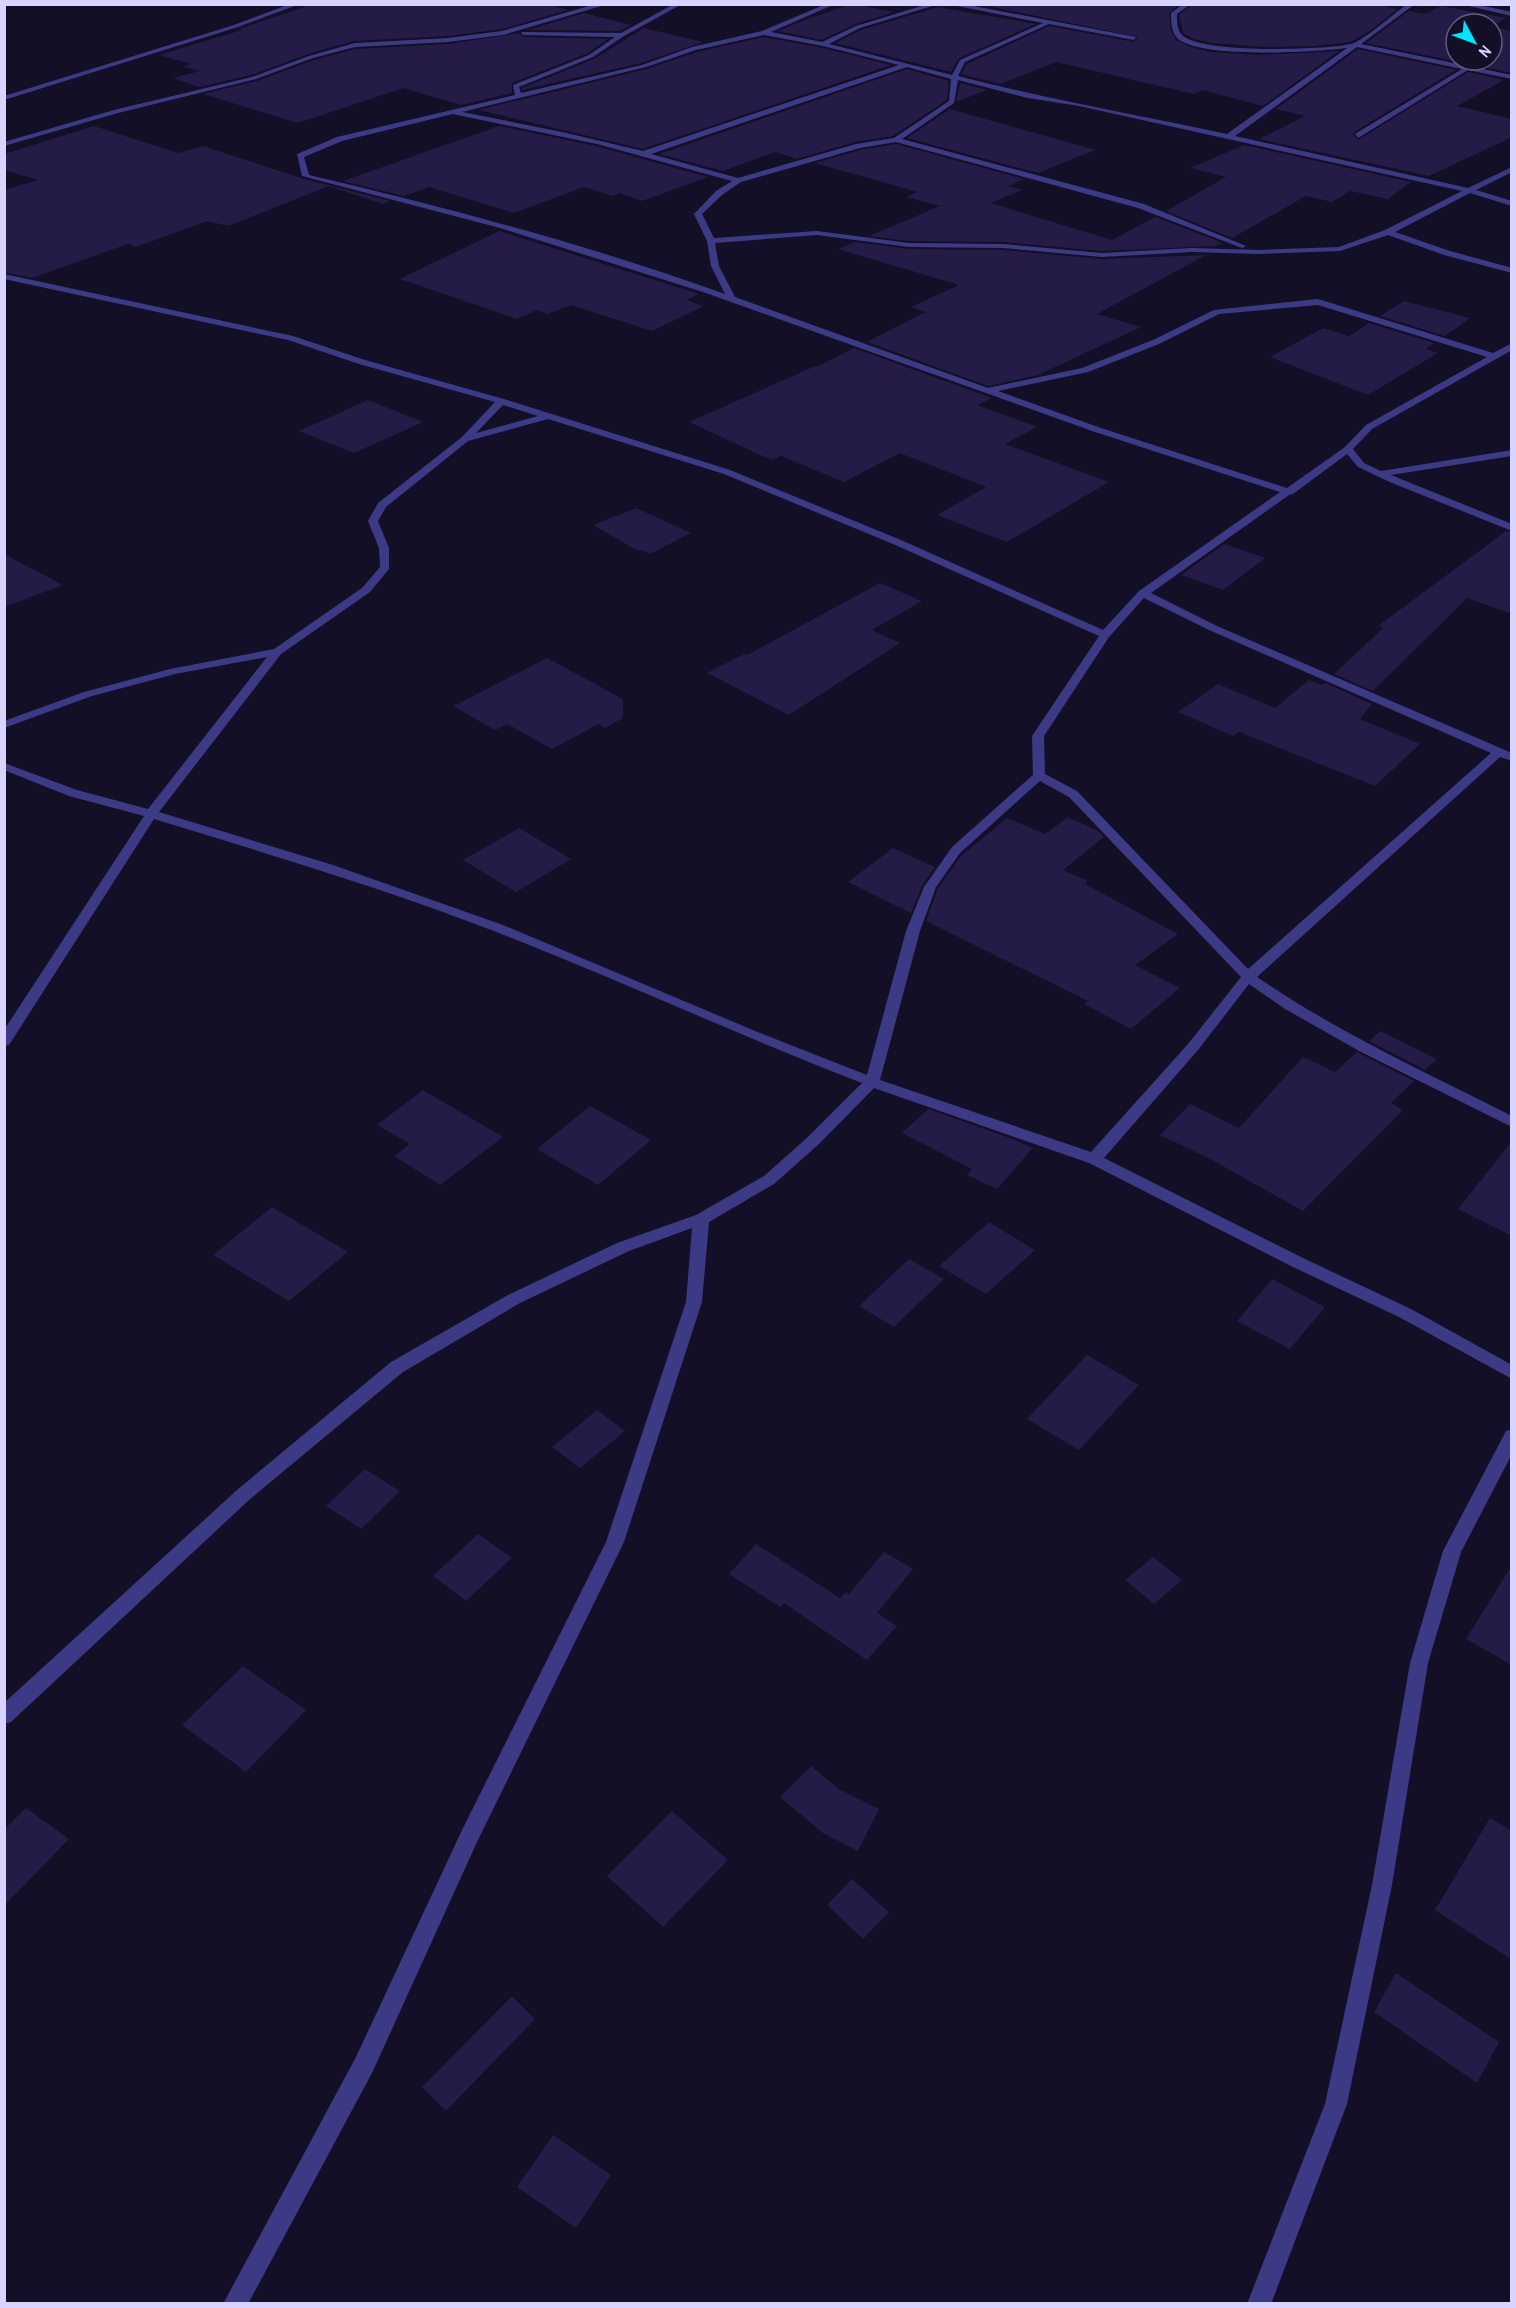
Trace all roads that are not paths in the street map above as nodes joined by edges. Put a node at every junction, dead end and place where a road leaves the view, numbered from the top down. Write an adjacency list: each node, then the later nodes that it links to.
1 (297, 4): 26 (street)
2 (606, 4): 10 (street)
3 (679, 4): 15 (street)
4 (832, 4): 14 (street)
5 (936, 4): 17 (street)
6 (950, 4): 12 (street)
7 (1188, 4): 18 (street)
8 (1412, 4): 18 (street)
9 (1462, 4): 11 (street)
10 (596, 5): 13 (street)
11 (1512, 14)
12 (1046, 24): 16 (street); 23 (street)
13 (503, 33): 15 (street); 31 (street)
14 (764, 33): 17 (street); 25 (street)
15 (622, 35): 25 (street)
16 (1134, 38)
17 (823, 44): 20 (street)
18 (1358, 45): 19 (street); 28 (street)
19 (1444, 63)
20 (908, 65): 23 (street); 32 (street)
21 (1461, 72): 29 (street)
22 (1487, 72): 24 (street)
23 (955, 76): 28 (street); 30 (street)
24 (1512, 77)
25 (519, 96): 27 (street)
26 (4, 99)
27 (447, 111): 32 (street); 42 (street)
28 (1230, 136): 35 (street)
29 (1358, 136)
30 (896, 140): 34 (street); 39 (street)
31 (4, 144)
32 (646, 153): 34 (street)
33 (1512, 169): 35 (street)
34 (738, 180): 38 (street)
35 (1470, 191): 36 (street); 37 (street)
36 (1512, 204)
37 (1388, 231): 39 (street); 40 (street)
38 (711, 241): 39 (street); 42 (street)
39 (1259, 252)
40 (1512, 271)
41 (4, 276): 46 (street)
42 (732, 300): 45 (street)
43 (1512, 346): 44 (street)
44 (1494, 356): 45 (street); 49 (street)
45 (987, 391): 52 (street)
46 (501, 401): 47 (street); 48 (street)
47 (547, 416): 48 (street); 55 (street)
48 (465, 439): 56 (street)
49 (1348, 449): 51 (street); 52 (street)
50 (1512, 453): 51 (street)
51 (1380, 474): 53 (street)
52 (1290, 492): 54 (street)
53 (1512, 528)
54 (1143, 593): 55 (street); 58 (street)
55 (1106, 635): 61 (street)
56 (277, 652): 57 (street); 62 (street)
57 (4, 725)
58 (1498, 753): 59 (street); 63 (street)
59 (1512, 758)
60 (4, 766): 62 (street)
61 (1039, 776): 63 (street); 65 (street)
62 (151, 814): 64 (street); 65 (street)
63 (1248, 977): 66 (street); 67 (street)
64 (4, 1042)
65 (872, 1082): 67 (street); 68 (street)
66 (1512, 1122)
67 (1094, 1159): 69 (street)
68 (701, 1219): 71 (street); 72 (street)
69 (1512, 1373)
70 (1512, 1436): 73 (street)
71 (4, 1716)
72 (235, 2304)
73 (1259, 2304)

